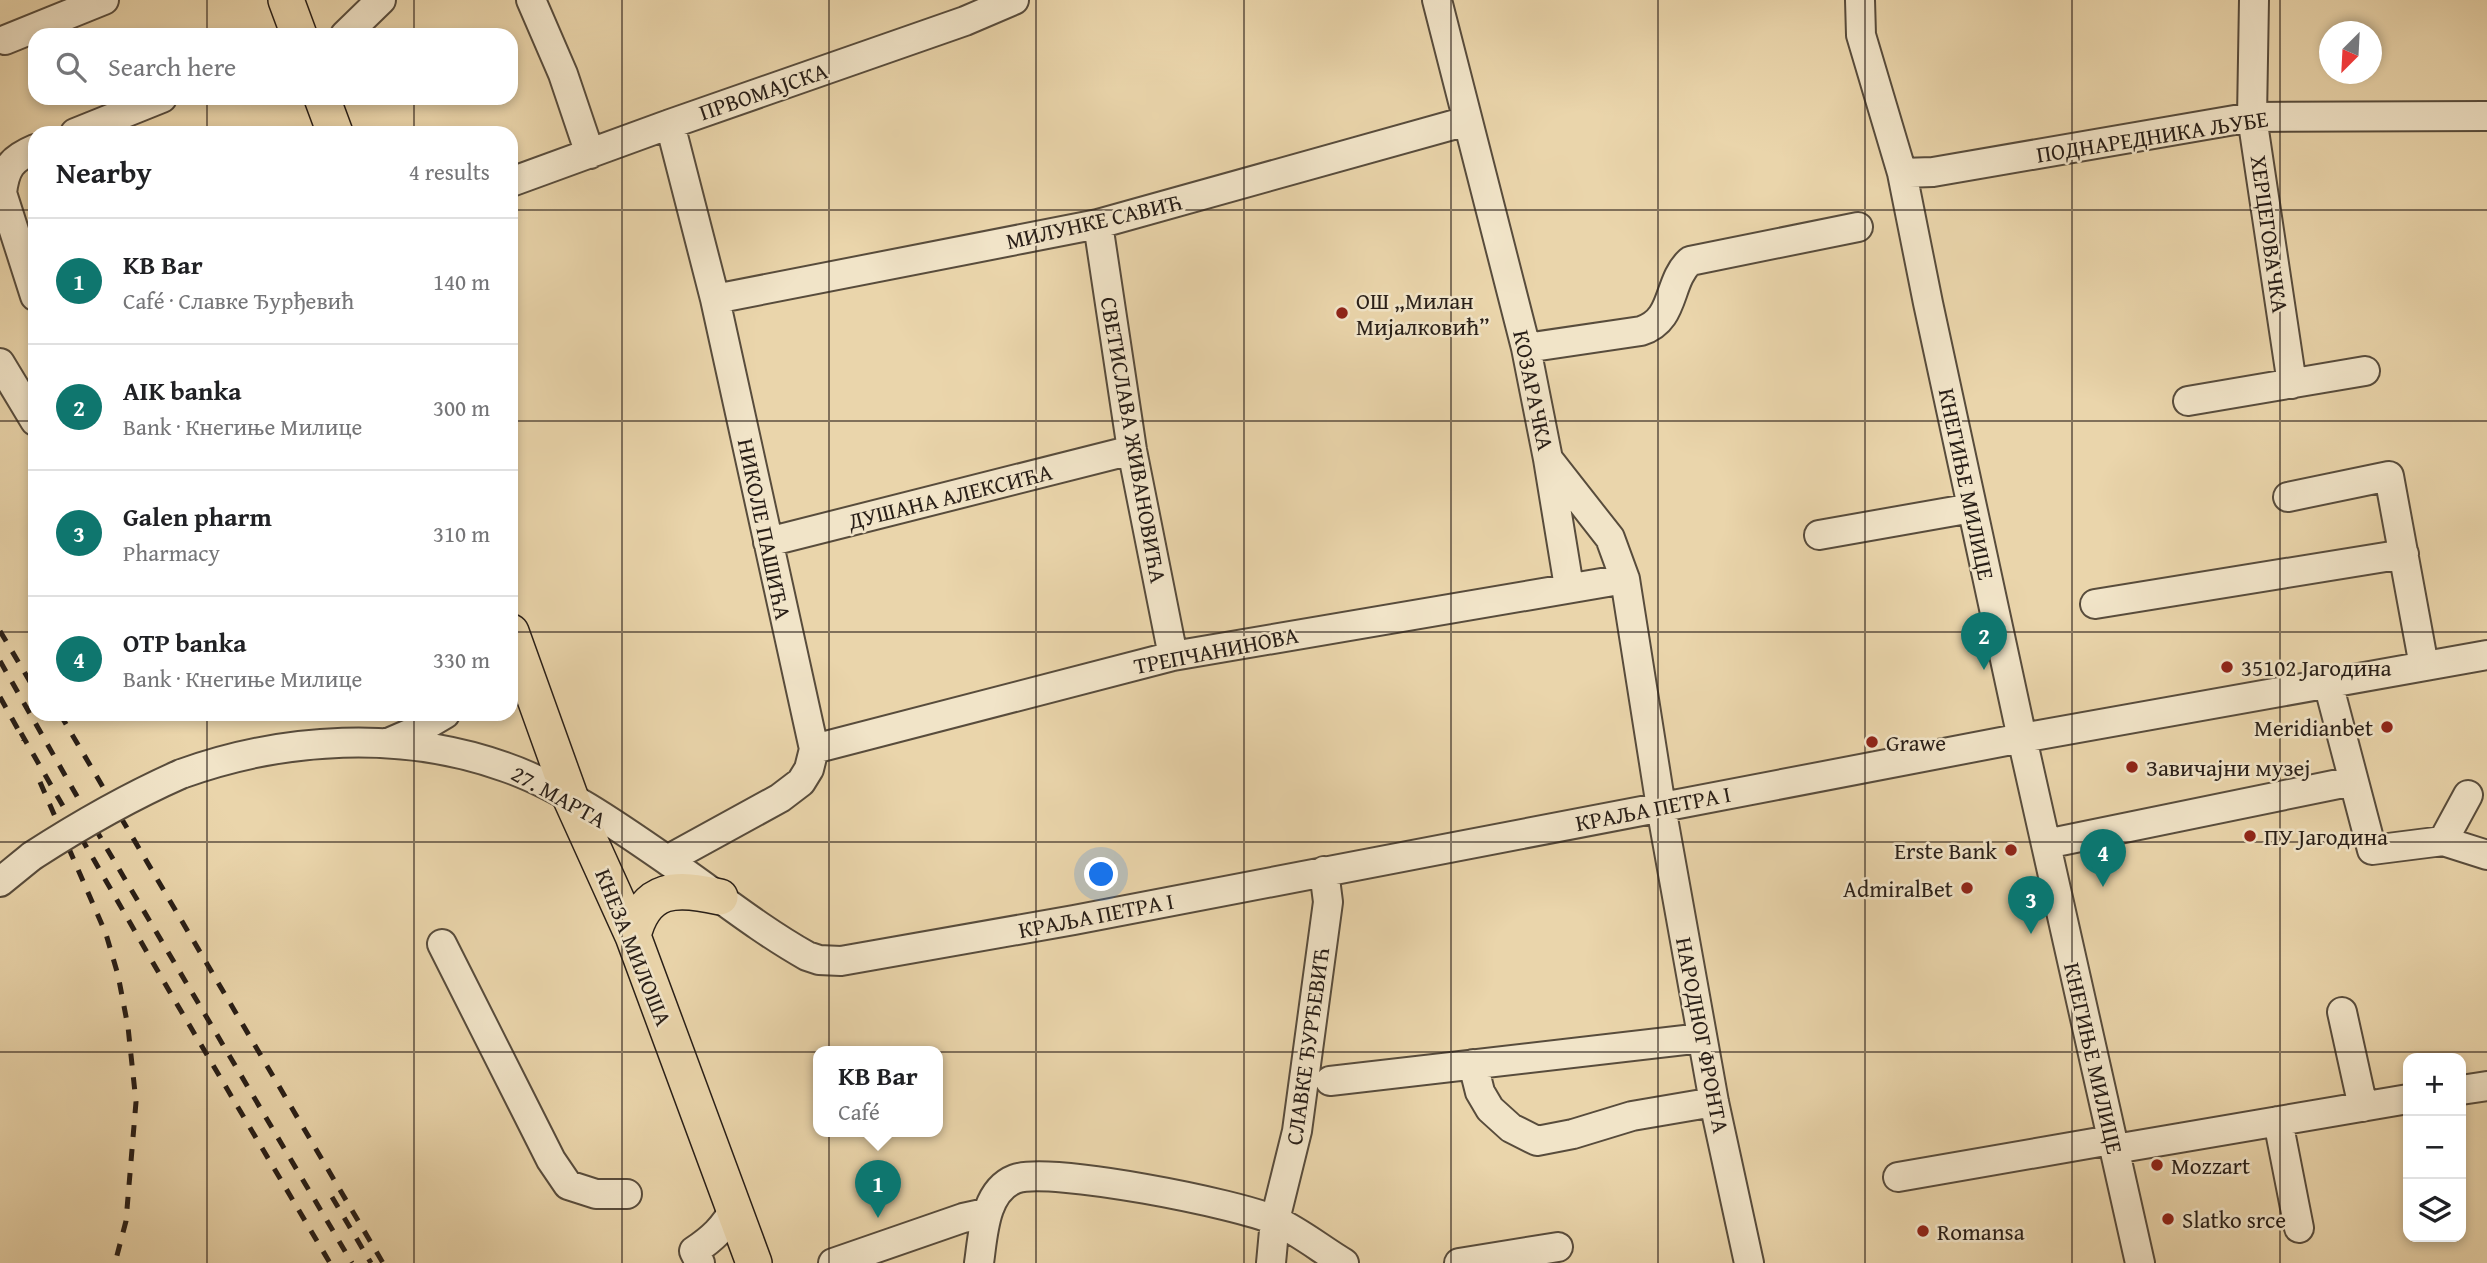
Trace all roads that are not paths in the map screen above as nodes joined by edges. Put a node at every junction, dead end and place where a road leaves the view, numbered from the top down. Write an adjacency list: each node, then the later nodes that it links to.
1 (104, 0): 11 (street)
2 (286, 0): 12 (main road)
3 (381, 0): 13 (street)
4 (531, 0): 26 (street)
5 (1014, 0): 10 (street, ПРВОМАЈСКА)
6 (1437, 0): 21 (street, КОЗАРАЧКА)
7 (1843, 0): 15 (street)
8 (1860, 0): 15 (street)
9 (2254, 0): 20 (street, ХЕРЦЕГОВАЧКА)
10 (962, 10): 22 (street, ПРВОМАЈСКА)
11 (35, 28)
12 (296, 28)
13 (352, 28)
14 (28, 31): 16 (street)
15 (1861, 35): 27 (street, КНЕГИЊЕ МИЛИЦЕ)
16 (5, 40)
17 (145, 105): 23 (street)
18 (325, 105): 24 (main road)
19 (2487, 116): 20 (street, ПОДНАРЕДНИКА ЉУБЕ)
20 (2252, 117): 27 (street, ПОДНАРЕДНИКА ЉУБЕ); 36 (street, ХЕРЦЕГОВАЧКА)
21 (1467, 121): 29 (street, МИЛУНКЕ САВИЋ); 33 (street, КОЗАРАЧКА)
22 (670, 124): 26 (street, ПРВОМАЈСКА); 32 (street, НИКОЛЕ ПАШИЋА)
23 (92, 126)
24 (332, 126)
25 (28, 153): 31 (street)
26 (590, 154): 28 (street, ПРВОМАЈСКА)
27 (1902, 173): 42 (street, КНЕГИЊЕ МИЛИЦЕ)
28 (518, 180)
29 (1098, 224): 32 (street, МИЛУНКЕ САВИЋ); 39 (street, СВЕТИСЛАВА ЖИВАНОВИЋА)
30 (1858, 227): 33 (street)
31 (28, 274)
32 (715, 299): 44 (street, НИКОЛЕ ПАШИЋА)
33 (1526, 348): 40 (street, КОЗАРАЧКА)
34 (0, 363): 38 (street)
35 (2365, 371): 36 (street)
36 (2292, 384): 37 (street)
37 (2188, 401)
38 (28, 409)
39 (1132, 450): 44 (street, ДУШАНА АЛЕКСИЋА); 51 (street, СВЕТИСЛАВА ЖИВАНОВИЋА)
40 (1548, 459): 46 (street, КОЗАРАЧКА); 47 (street)
41 (2288, 497): 45 (street)
42 (1972, 508): 43 (street); 55 (street, КНЕГИЊЕ МИЛИЦЕ)
43 (1819, 535)
44 (768, 542): 57 (street, НИКОЛЕ ПАШИЋА)
45 (2404, 554): 48 (street); 52 (street)
46 (1625, 579): 47 (street, ТРЕПЧАНИНОВА); 61 (street, КОЗАРАЧКА)
47 (1569, 587): 51 (street, ТРЕПЧАНИНОВА)
48 (2095, 604)
49 (518, 651): 60 (main road, КНЕЗА МИЛОША)
50 (2487, 655): 52 (street, КРАЉА ПЕТРА I)
51 (1173, 656): 57 (street, ТРЕПЧАНИНОВА)
52 (2424, 666): 53 (street, КРАЉА ПЕТРА I)
53 (2328, 683): 55 (street, КРАЉА ПЕТРА I); 58 (street)
54 (433, 721): 56 (street)
55 (2022, 738): 61 (street, КРАЉА ПЕТРА I); 63 (street, КНЕГИЊЕ МИЛИЦЕ)
56 (388, 743): 60 (street, 27. МАРТА); 67 (street, 27. МАРТА, bridge)
57 (814, 749): 65 (street)
58 (2353, 781): 62 (street); 63 (street)
59 (2468, 795): 62 (street)
60 (571, 799): 65 (street, 27. МАРТА); 69 (main road, КНЕЗА МИЛОША)
61 (1661, 807): 66 (street, КРАЉА ПЕТРА I); 73 (street, НАРОДНОГ ФРОНТА)
62 (2443, 841): 64 (street)
63 (2046, 844): 82 (street, КНЕГИЊЕ МИЛИЦЕ)
64 (2487, 855)
65 (667, 860): 68 (street, 27. МАРТА)
66 (1324, 871): 71 (street, КРАЉА ПЕТРА I); 87 (street, СЛАВКЕ ЂУРЂЕВИЋ)
67 (0, 882)
68 (720, 897): 69 (main road); 71 (street, 27. МАРТА)
69 (633, 936): 85 (main road, КНЕЗА МИЛОША)
70 (442, 944): 84 (street)
71 (818, 960)
72 (2342, 1012): 80 (street)
73 (1702, 1038): 74 (street); 79 (street, НАРОДНОГ ФРОНТА)
74 (1473, 1064): 75 (street); 79 (street)
75 (1330, 1081)
76 (2487, 1086): 77 (street)
77 (2466, 1089)
78 (2403, 1100): 80 (street)
79 (1714, 1102): 97 (street, НАРОДНОГ ФРОНТА)
80 (2363, 1107): 81 (street)
81 (2278, 1121): 82 (street); 88 (street)
82 (2113, 1145): 83 (street); 98 (street, КНЕГИЊЕ МИЛИЦЕ)
83 (1898, 1177)
84 (627, 1194)
85 (733, 1209): 90 (street); 91 (main road, КНЕЗА МИЛОША)
86 (986, 1213): 87 (street); 92 (street); 93 (street)
87 (1275, 1220): 94 (street, СЛАВКЕ ЂУРЂЕВИЋ); 95 (street)
88 (2299, 1228)
89 (1558, 1247): 96 (street)
90 (699, 1263)
91 (754, 1263)
92 (833, 1263)
93 (979, 1263)
94 (1271, 1263)
95 (1344, 1263)
96 (1459, 1263)
97 (1749, 1263)
98 (2140, 1263)

